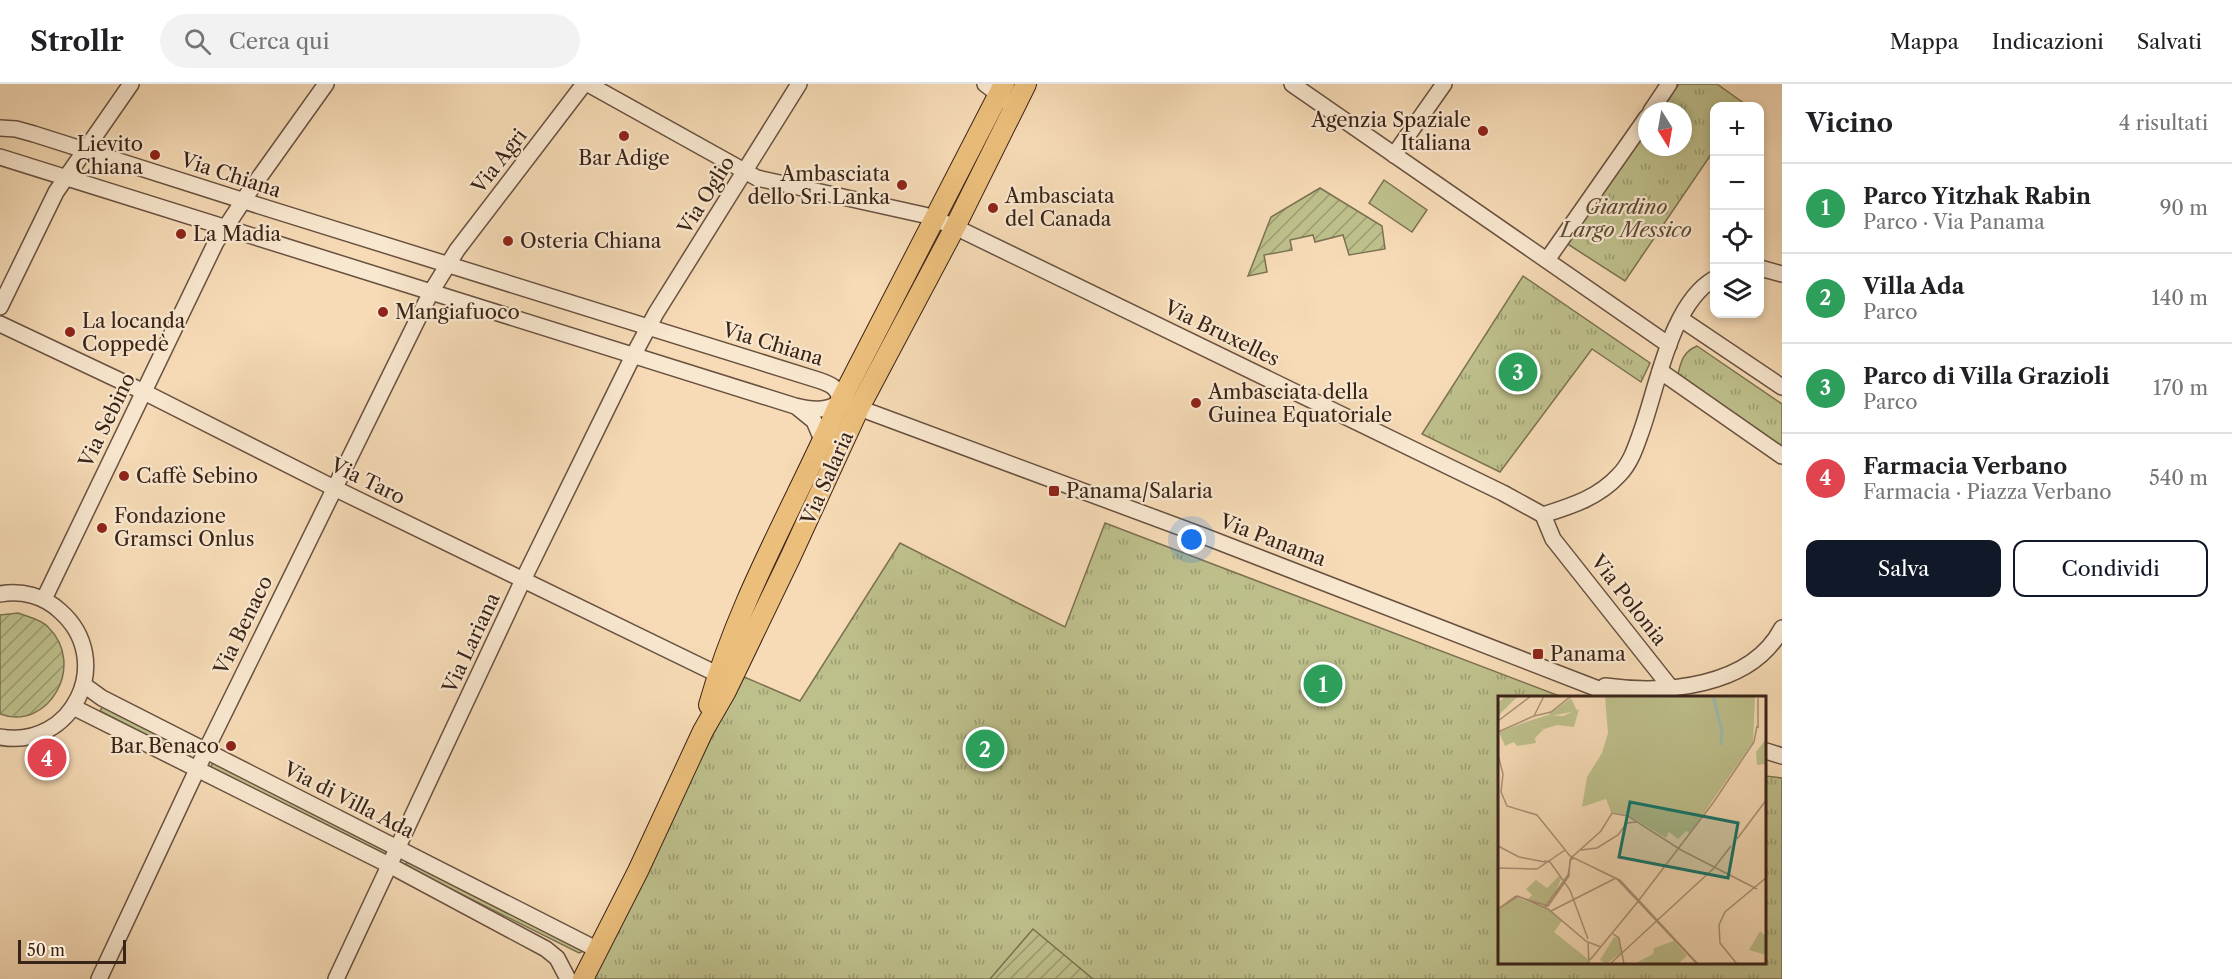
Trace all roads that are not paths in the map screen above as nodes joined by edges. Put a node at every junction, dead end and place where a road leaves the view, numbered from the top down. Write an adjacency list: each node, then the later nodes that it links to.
1 (131, 84): 13 (street)
2 (326, 84): 18 (street, Via Sebino)
3 (586, 84): 16 (street); 23 (street, Via Agri)
4 (799, 84): 16 (street, Via Oglio)
5 (1026, 84): 9 (main road, Via Salaria)
6 (1292, 84): 14 (street)
7 (1444, 84): 14 (street)
8 (1669, 84): 10 (street)
9 (1001, 92): 19 (main road, Via Salaria); 21 (main road, Via Salaria)
10 (1657, 102)
11 (1, 128): 13 (street, Via Chiana)
12 (1638, 130): 22 (street)
13 (84, 150): 17 (street); 18 (street, Via Chiana)
14 (1394, 155): 22 (street)
15 (0, 158): 17 (street)
16 (746, 171): 19 (street); 31 (street, Via Oglio)
17 (65, 178): 20 (street); 28 (street)
18 (242, 201): 20 (street, Via Sebino); 23 (street, Via Chiana)
19 (936, 219): 21 (street); 37 (main road, Via Salaria)
20 (225, 227): 27 (street); 36 (street, Via Sebino)
21 (955, 227): 39 (main road, Via Salaria); 43 (street, Via Bruxelles)
22 (1547, 260): 32 (street)
23 (447, 264): 27 (street); 31 (street, Via Chiana)
24 (1764, 269): 25 (street)
25 (1782, 274)
26 (1710, 282): 29 (street)
27 (431, 292): 33 (street); 42 (street, Via Benaco)
28 (0, 307)
29 (1681, 319): 32 (street); 35 (street)
30 (0, 324): 36 (street, Via Taro)
31 (648, 327): 33 (street, Via Lariana); 37 (street, Via Chiana)
32 (1669, 345): 34 (street)
33 (633, 356): 38 (street); 44 (street, Via Lariana)
34 (1660, 371): 41 (street); 43 (street)
35 (1782, 387)
36 (144, 392): 42 (street, Via Taro); 46 (street, Via Sebino)
37 (840, 402): 38 (street); 39 (street, Via Panama); 40 (main road, Via Salaria)
38 (795, 406): 40 (street)
39 (859, 408): 49 (street, Via Panama); 54 (main road, Via Salaria)
40 (823, 442): 48 (main road, Via Salaria)
41 (1782, 456)
42 (333, 488): 44 (street, Via Taro); 56 (street, Via Benaco)
43 (1543, 515): 51 (street, Via Polonia)
44 (524, 580): 48 (street, Via Taro); 60 (street, Via Lariana)
45 (0, 594): 46 (street)
46 (44, 599): 50 (street)
47 (1782, 628): 51 (street)
48 (717, 674): 54 (main road, Via Salaria)
49 (1589, 684): 51 (street); 52 (street)
50 (84, 685): 53 (street); 56 (street, Via di Villa Ada)
51 (1678, 691)
52 (1616, 696)
53 (73, 707): 55 (street); 59 (street, Via di Villa Ada)
54 (703, 731): 62 (main road, Via Salaria)
55 (0, 737)
56 (206, 751): 59 (street, Via Benaco); 60 (street, Via di Villa Ada)
57 (1767, 751): 58 (street)
58 (1782, 756)
59 (197, 769): 61 (street, Via di Villa Ada); 63 (street, Via Benaco)
60 (398, 849): 61 (street, Via Lariana); 62 (street, Via di Villa Ada)
61 (391, 866): 64 (street, Via Lariana); 65 (street, Via di Villa Ada)
62 (598, 950): 66 (main road, Via Salaria)
63 (99, 979)
64 (336, 979)
65 (568, 979)
66 (583, 979)

